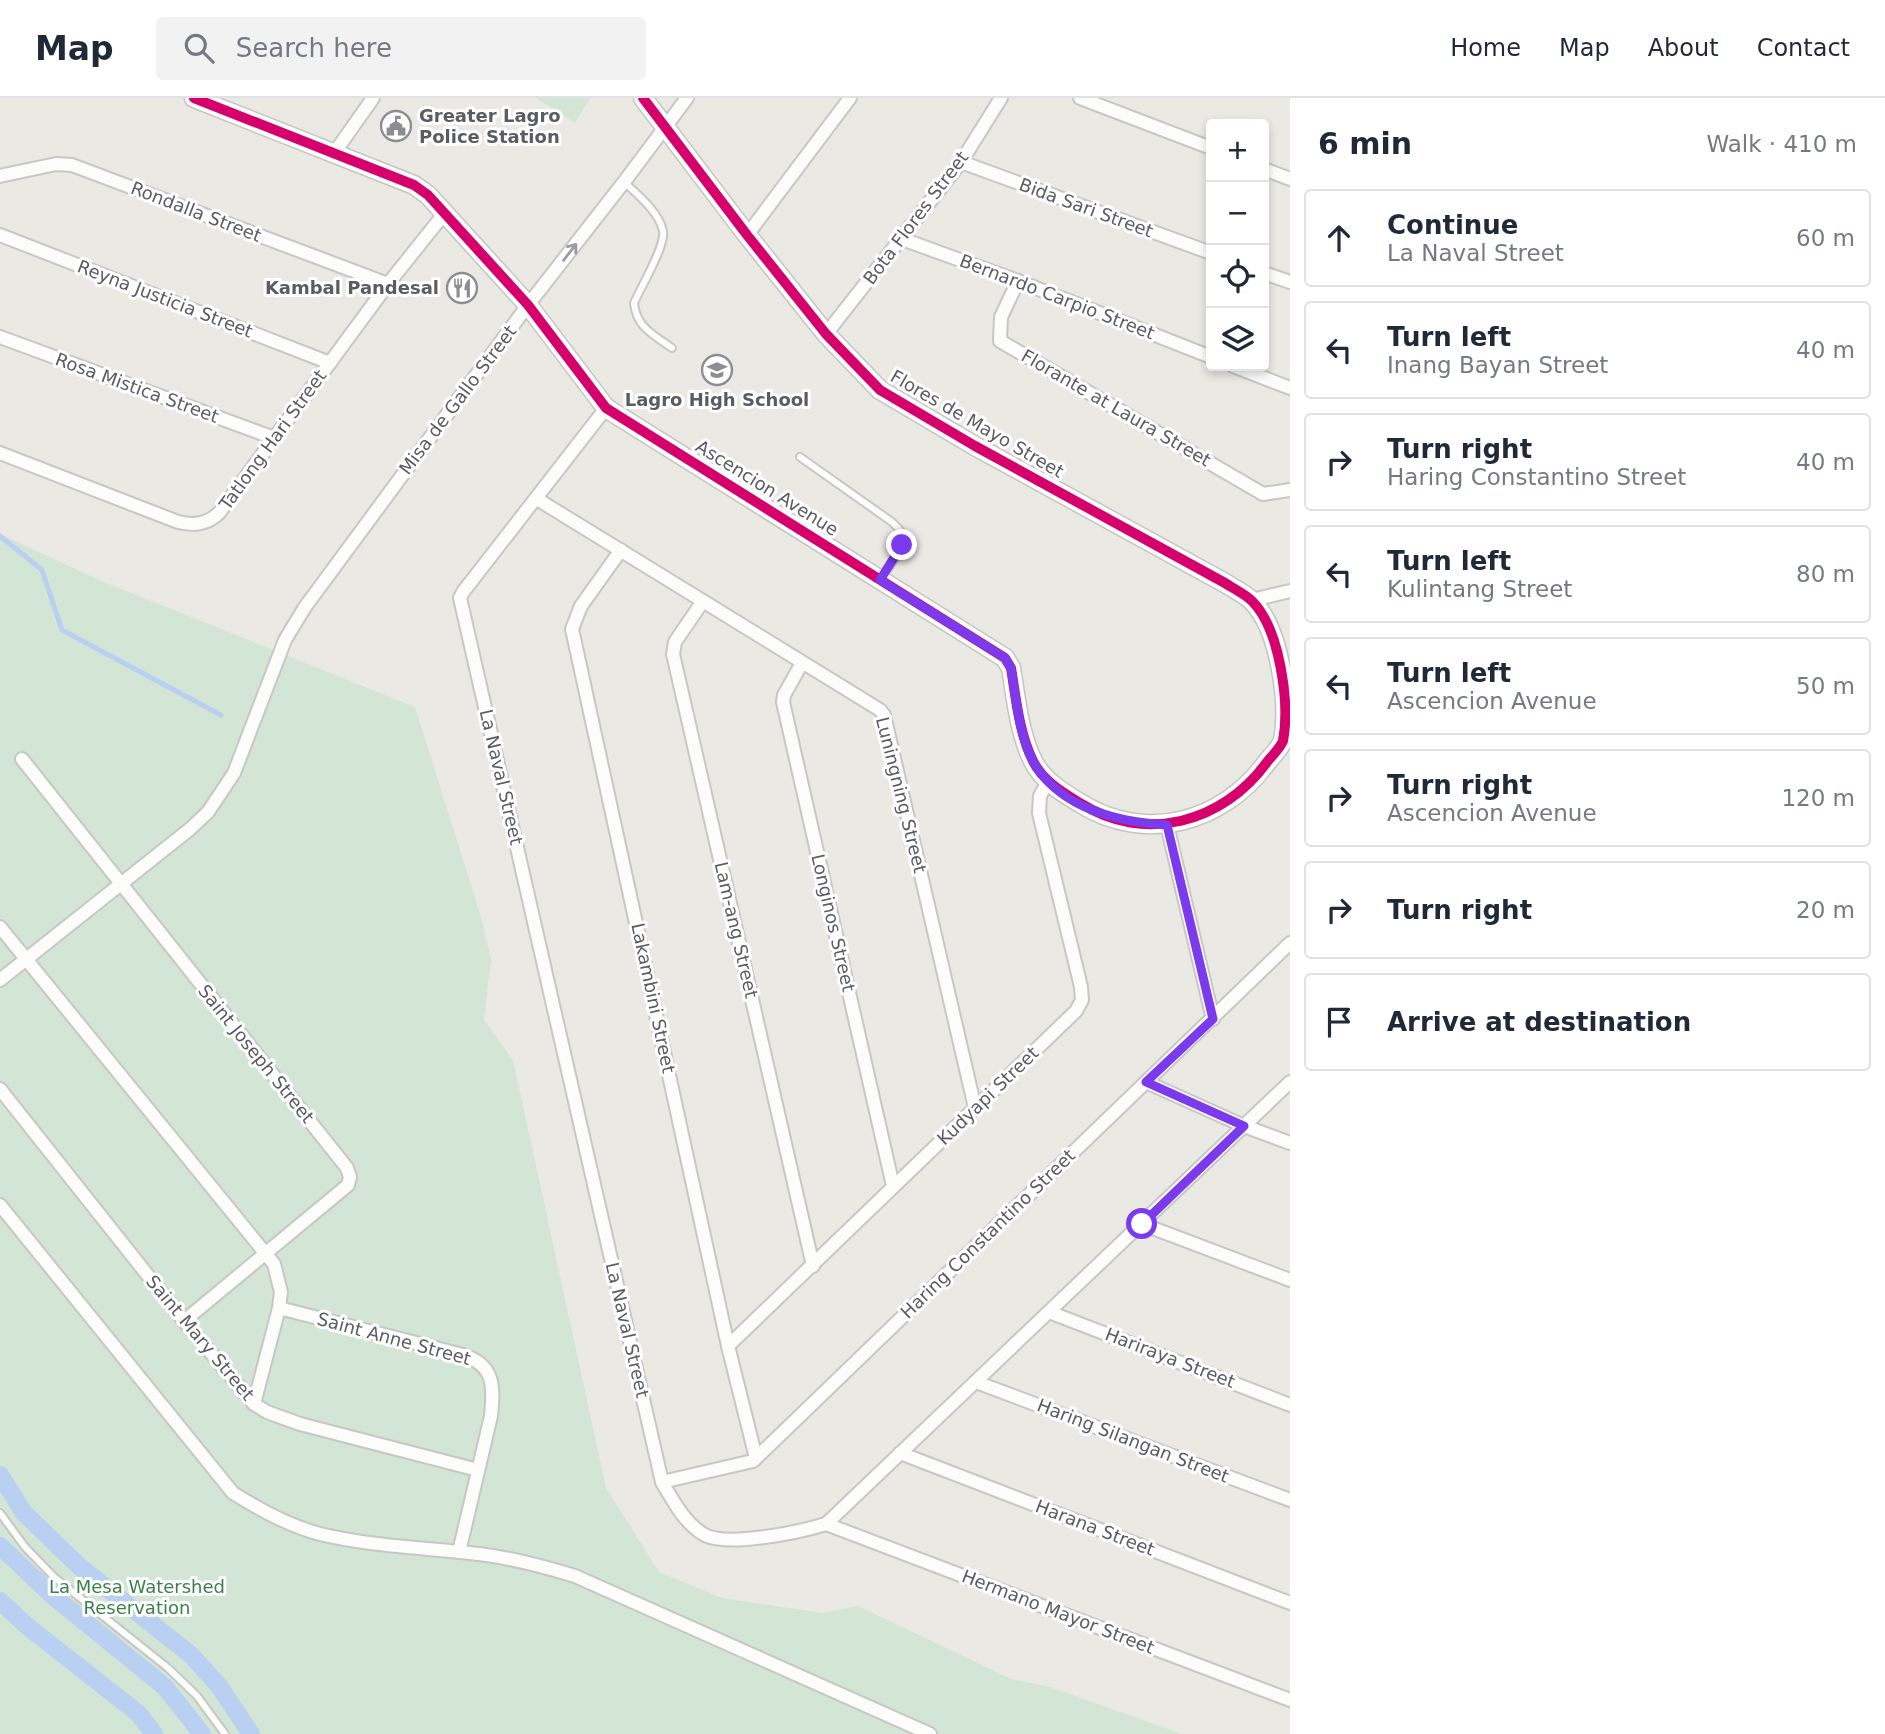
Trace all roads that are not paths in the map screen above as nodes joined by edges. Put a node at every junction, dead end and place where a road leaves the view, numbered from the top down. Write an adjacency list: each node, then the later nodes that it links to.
1 (194, 98): 10 (street, Ascencion Avenue)
2 (373, 98): 10 (street)
3 (643, 98): 8 (street, Flores de Mayo Street)
4 (687, 98): 8 (street, Misa de Gallo Street)
5 (850, 98): 18 (street)
6 (1001, 98): 11 (street, Bota Flores Street)
7 (1080, 98): 9 (street)
8 (665, 128): 15 (street, Misa de Gallo Street); 18 (street, Flores de Mayo Street)
9 (1206, 146)
10 (335, 152): 16 (street, Ascencion Avenue)
11 (961, 162): 19 (street, Bota Flores Street); 20 (street, Bida Sari Street)
12 (1269, 171): 13 (street)
13 (1290, 179)
14 (2, 180): 24 (street, Rondalla Street)
15 (624, 182): 25 (street, Misa de Gallo Street, one-way to 15); 28 (lane)
16 (444, 214): 24 (street, Tatlong Hari Street); 25 (street, Ascencion Avenue)
17 (0, 235): 30 (street, Reyna Justicia Street)
18 (747, 235): 26 (street, Flores de Mayo Street)
19 (902, 239): 22 (street, Bernardo Carpio Street); 26 (street, Bota Flores Street)
20 (1206, 251)
21 (1269, 275): 23 (street)
22 (1018, 281): 29 (street, Bernardo Carpio Street); 37 (street, Florante at Laura Street)
23 (1290, 282)
24 (388, 284): 30 (street, Tatlong Hari Street)
25 (528, 305): 33 (street, Ascencion Avenue); 49 (street, Misa de Gallo Street)
26 (826, 334): 42 (street, Flores de Mayo Street)
27 (0, 337): 34 (street, Rosa Mistica Street)
28 (672, 348)
29 (1206, 355)
30 (330, 363): 34 (street, Tatlong Hari Street)
31 (1246, 371): 32 (street)
32 (1290, 388)
33 (606, 408): 38 (street, La Naval Street); 40 (street, Ascencion Avenue)
34 (274, 439): 35 (street, Tatlong Hari Street)
35 (0, 453)
36 (800, 457): 40 (lane)
37 (1290, 490)
38 (537, 499): 39 (street, Luningning Street); 77 (street, La Naval Street)
39 (621, 550): 43 (street, Luningning Street); 70 (street, Lakambini Street)
40 (880, 580): 47 (street, Ascencion Avenue)
41 (1290, 591): 42 (street)
42 (1252, 600): 45 (street, Flores de Mayo Street)
43 (703, 601): 44 (street, Luningning Street); 65 (street, Lam-ang Street)
44 (802, 663): 58 (street, Luningning Street); 61 (street, Longinos Street)
45 (1286, 742): 48 (street, Ascencion Avenue)
46 (22, 759): 49 (street, Saint Joseph Street)
47 (1048, 781): 48 (street, Ascencion Avenue); 58 (street, Kudyapi Street)
48 (1167, 825): 54 (street)
49 (120, 883): 52 (street, Misa de Gallo Street); 64 (street, Saint Joseph Street)
50 (0, 927): 52 (street)
51 (1290, 943): 54 (street, Haring Constantino Street)
52 (26, 959): 53 (street, Misa de Gallo Street); 64 (street)
53 (0, 980)
54 (1213, 1019): 55 (street, Haring Constantino Street)
55 (1146, 1082): 59 (street); 75 (street, Haring Constantino Street)
56 (1290, 1082): 59 (street, La Naval Street)
57 (0, 1089): 69 (street, Saint Mary Street)
58 (975, 1108): 61 (street, Kudyapi Street)
59 (1244, 1126): 60 (street); 63 (street, La Naval Street)
60 (1290, 1143)
61 (893, 1186): 65 (street, Kudyapi Street)
62 (0, 1205): 81 (street)
63 (1142, 1224): 66 (street); 68 (street, La Naval Street)
64 (265, 1253): 67 (street); 69 (street, Saint Joseph Street)
65 (813, 1266): 70 (street, Kudyapi Street)
66 (1290, 1280)
67 (279, 1308): 72 (street); 76 (street, Saint Anne Street)
68 (1049, 1312): 71 (street, La Naval Street); 73 (street, Hariraya Street)
69 (184, 1321): 72 (street, Saint Mary Street)
70 (728, 1346): 75 (street, Lakambini Street)
71 (976, 1382): 74 (street, La Naval Street); 78 (street, Haring Silangan Street)
72 (254, 1404): 76 (street, Saint Mary Street)
73 (1290, 1405)
74 (901, 1453): 80 (street, La Naval Street); 82 (street, Harana Street)
75 (756, 1458): 77 (street, Haring Constantino Street)
76 (478, 1469): 81 (street, Saint Anne Street)
77 (662, 1482): 80 (street, La Naval Street)
78 (1290, 1500)
79 (0, 1513): 84 (lane)
80 (826, 1524): 83 (street, Hermano Mayor Street)
81 (459, 1552): 85 (street)
82 (1290, 1603)
83 (1290, 1700)
84 (225, 1734)
85 (930, 1734)

